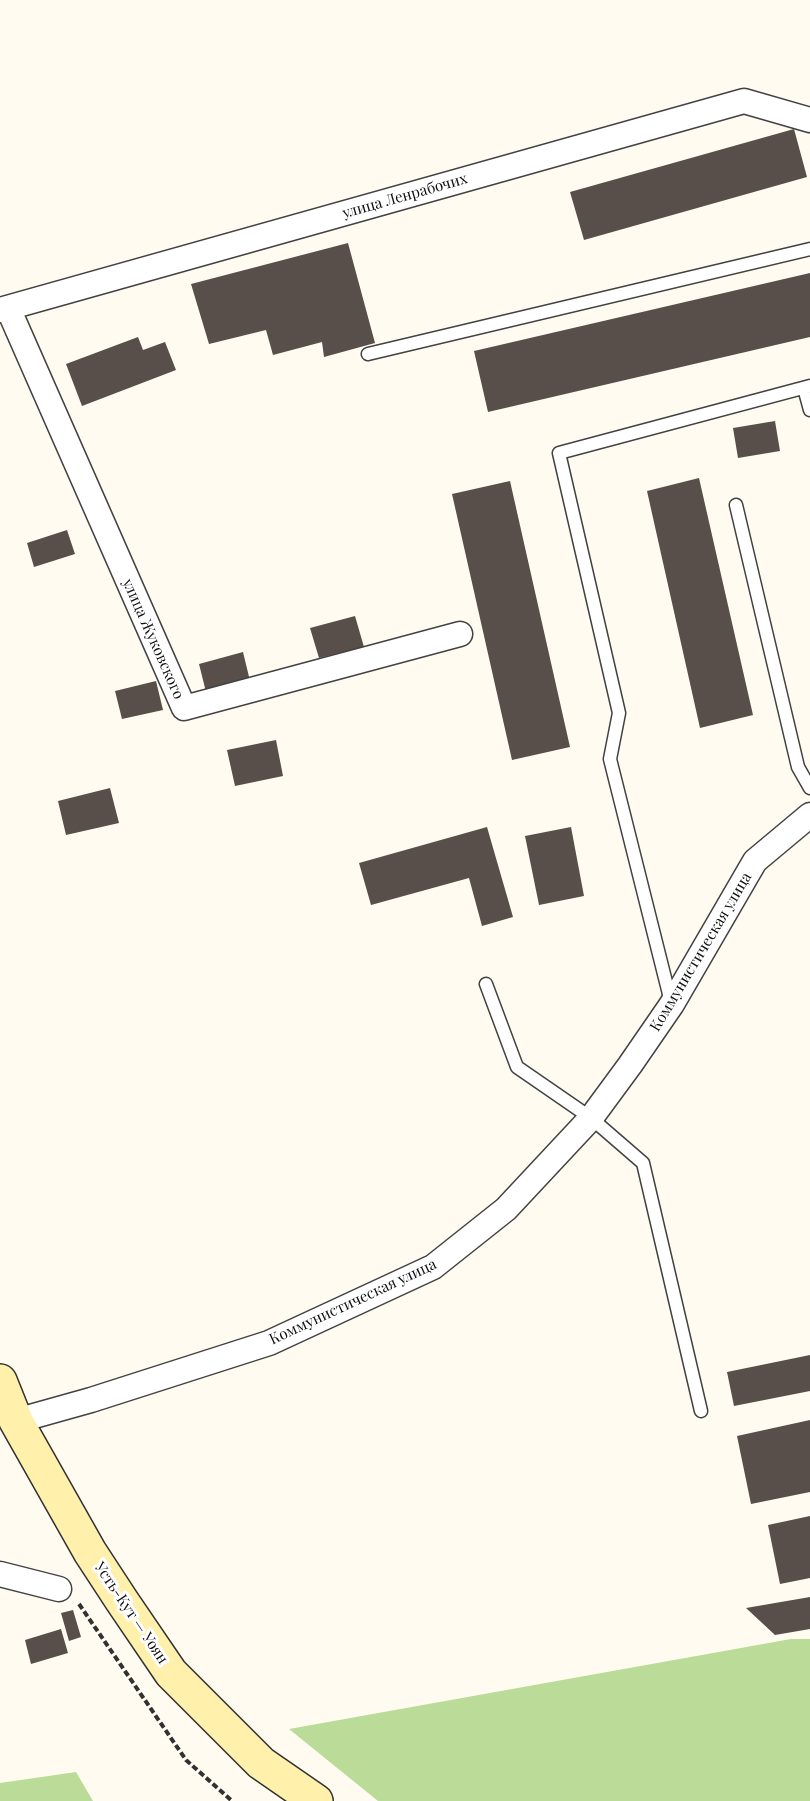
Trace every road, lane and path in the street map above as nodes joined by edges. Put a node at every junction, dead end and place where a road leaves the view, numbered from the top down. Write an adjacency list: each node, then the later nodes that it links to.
1 (810, 120): 3 (street, улица Ленрабочих)
2 (810, 249): 4 (lane)
3 (4, 309): 8 (street, улица Жуковского)
4 (368, 354)
5 (807, 387): 6 (lane); 12 (lane)
6 (810, 410)
7 (736, 505): 9 (lane)
8 (460, 634)
9 (810, 788)
10 (810, 814): 12 (street, Коммунистическая улица)
11 (486, 984): 13 (lane)
12 (672, 1004): 13 (street, Коммунистическая улица)
13 (591, 1118): 15 (lane); 16 (street, Коммунистическая улица)
14 (0, 1381): 16 (main road, Усть-Кут — Уоян)
15 (701, 1411)
16 (16, 1421): 20 (main road, Усть-Кут — Уоян)
17 (0, 1574): 18 (street)
18 (59, 1589): 19 (path)
19 (231, 1801)
20 (316, 1801)

